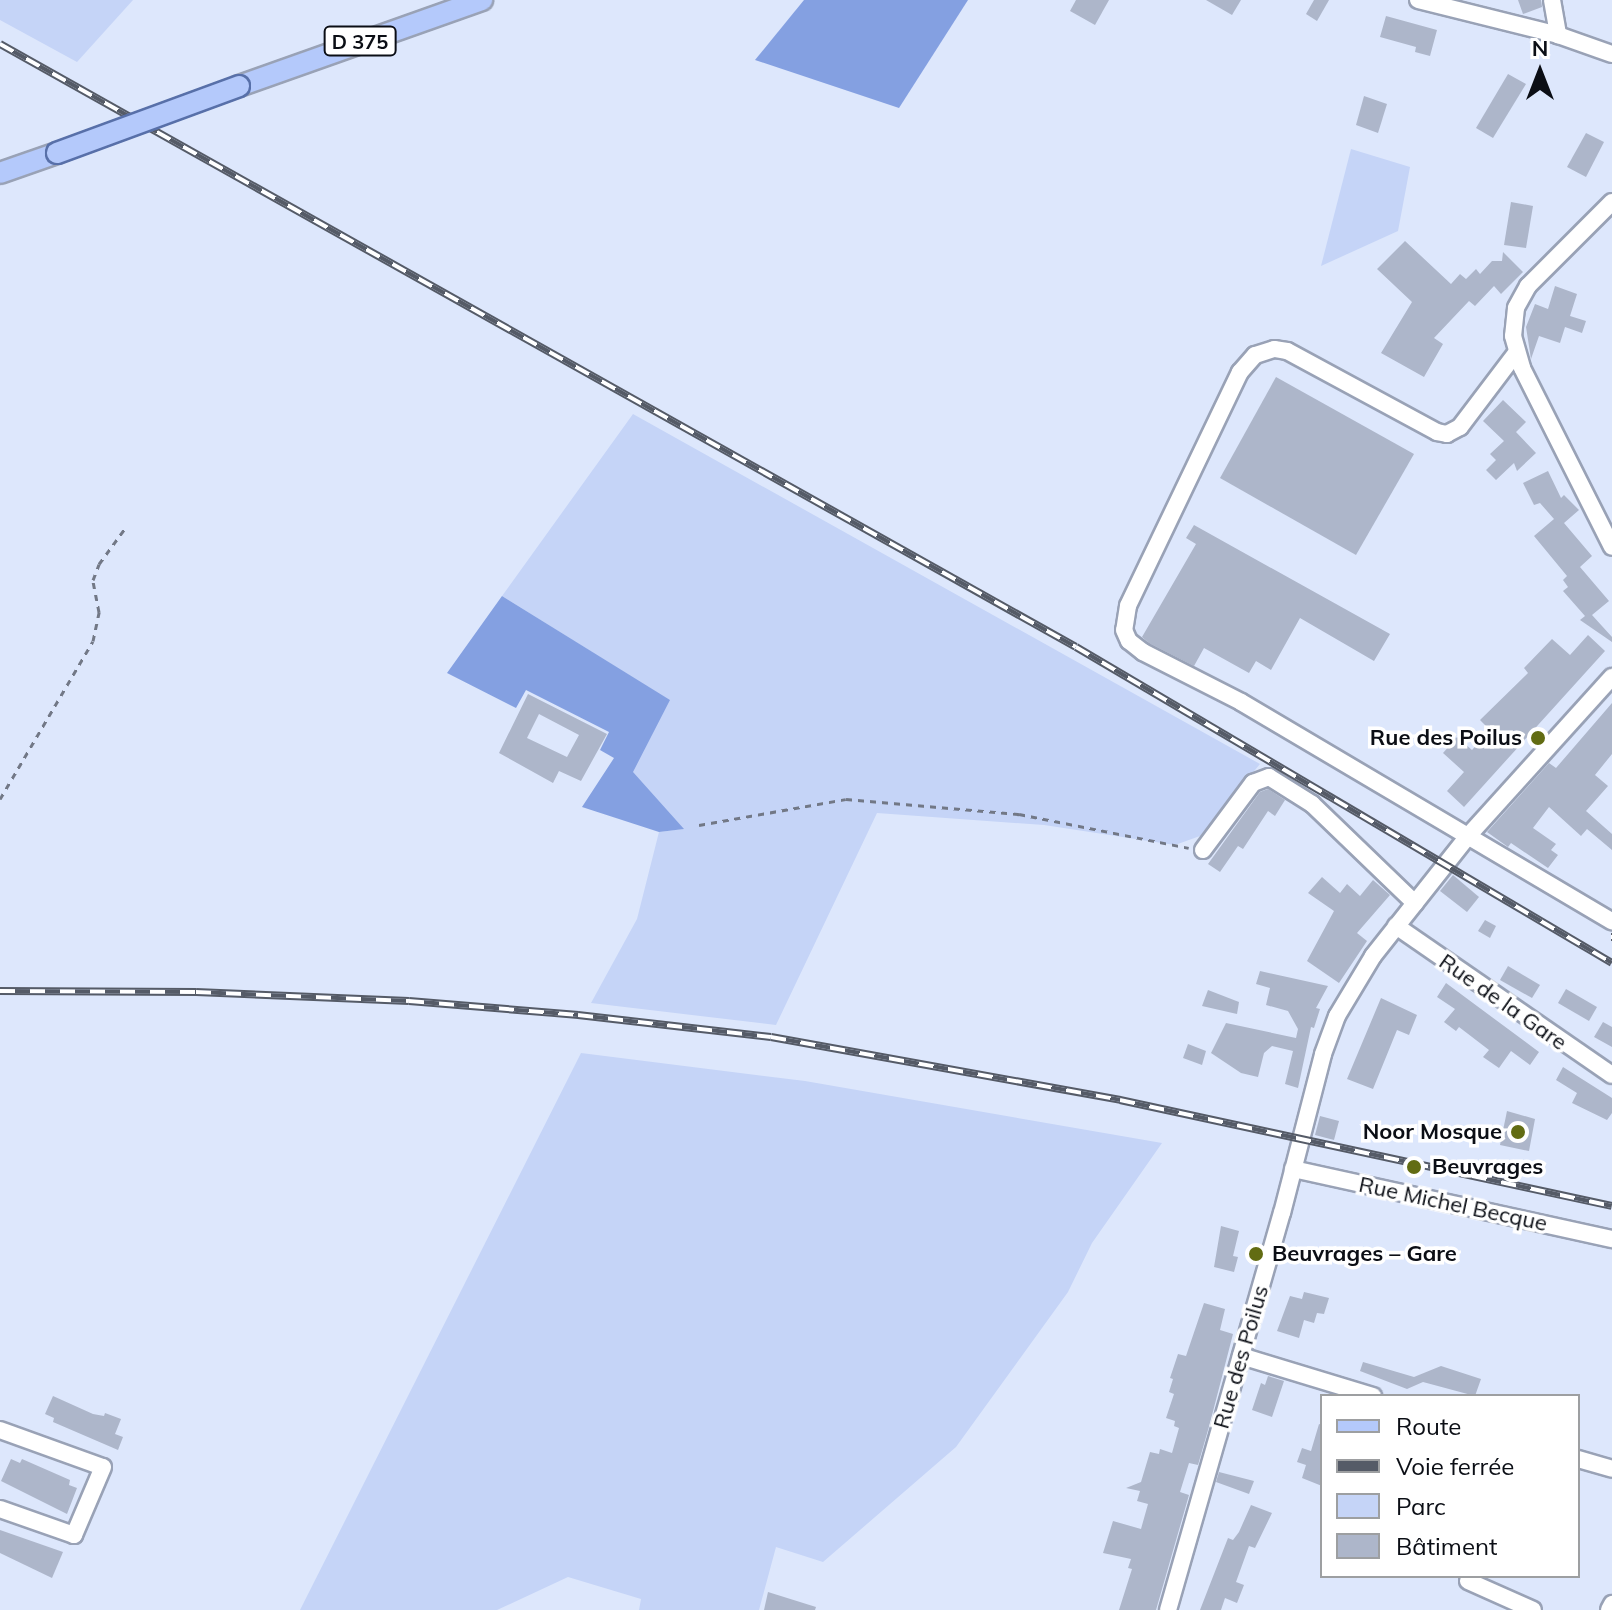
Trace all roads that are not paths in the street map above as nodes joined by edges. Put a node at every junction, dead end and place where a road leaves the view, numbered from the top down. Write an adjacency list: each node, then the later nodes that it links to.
1 (482, 0): 8 (main road, D 375, bridge)
2 (1418, 0): 4 (street)
3 (1552, 0): 4 (street)
4 (1558, 35): 5 (street)
5 (1587, 46): 6 (street); 7 (street)
6 (1612, 54)
7 (1612, 64)
8 (0, 173)
9 (1612, 202): 10 (street)
10 (1516, 353): 11 (street); 13 (street)
11 (1612, 547)
12 (1612, 677): 13 (street, Rue des Poilus)
13 (1469, 835): 15 (street, Rue des Poilus); 16 (street)
14 (1203, 850): 15 (street)
15 (1415, 903): 17 (street, Rue des Poilus)
16 (1612, 921)
17 (1396, 926): 18 (street, Rue de la Gare); 19 (street, Rue des Poilus)
18 (1612, 1075)
19 (1293, 1169): 20 (street, Rue Michel Becque); 21 (street, Rue des Poilus)
20 (1612, 1239)
21 (1241, 1356): 22 (street); 29 (street, Rue des Poilus)
22 (1366, 1394)
23 (0, 1430): 26 (street)
24 (1580, 1460): 25 (street)
25 (1612, 1469)
26 (0, 1509)
27 (1468, 1581): 30 (street)
28 (1612, 1604): 31 (street)
29 (1168, 1610)
30 (1533, 1610)
31 (1609, 1610)

